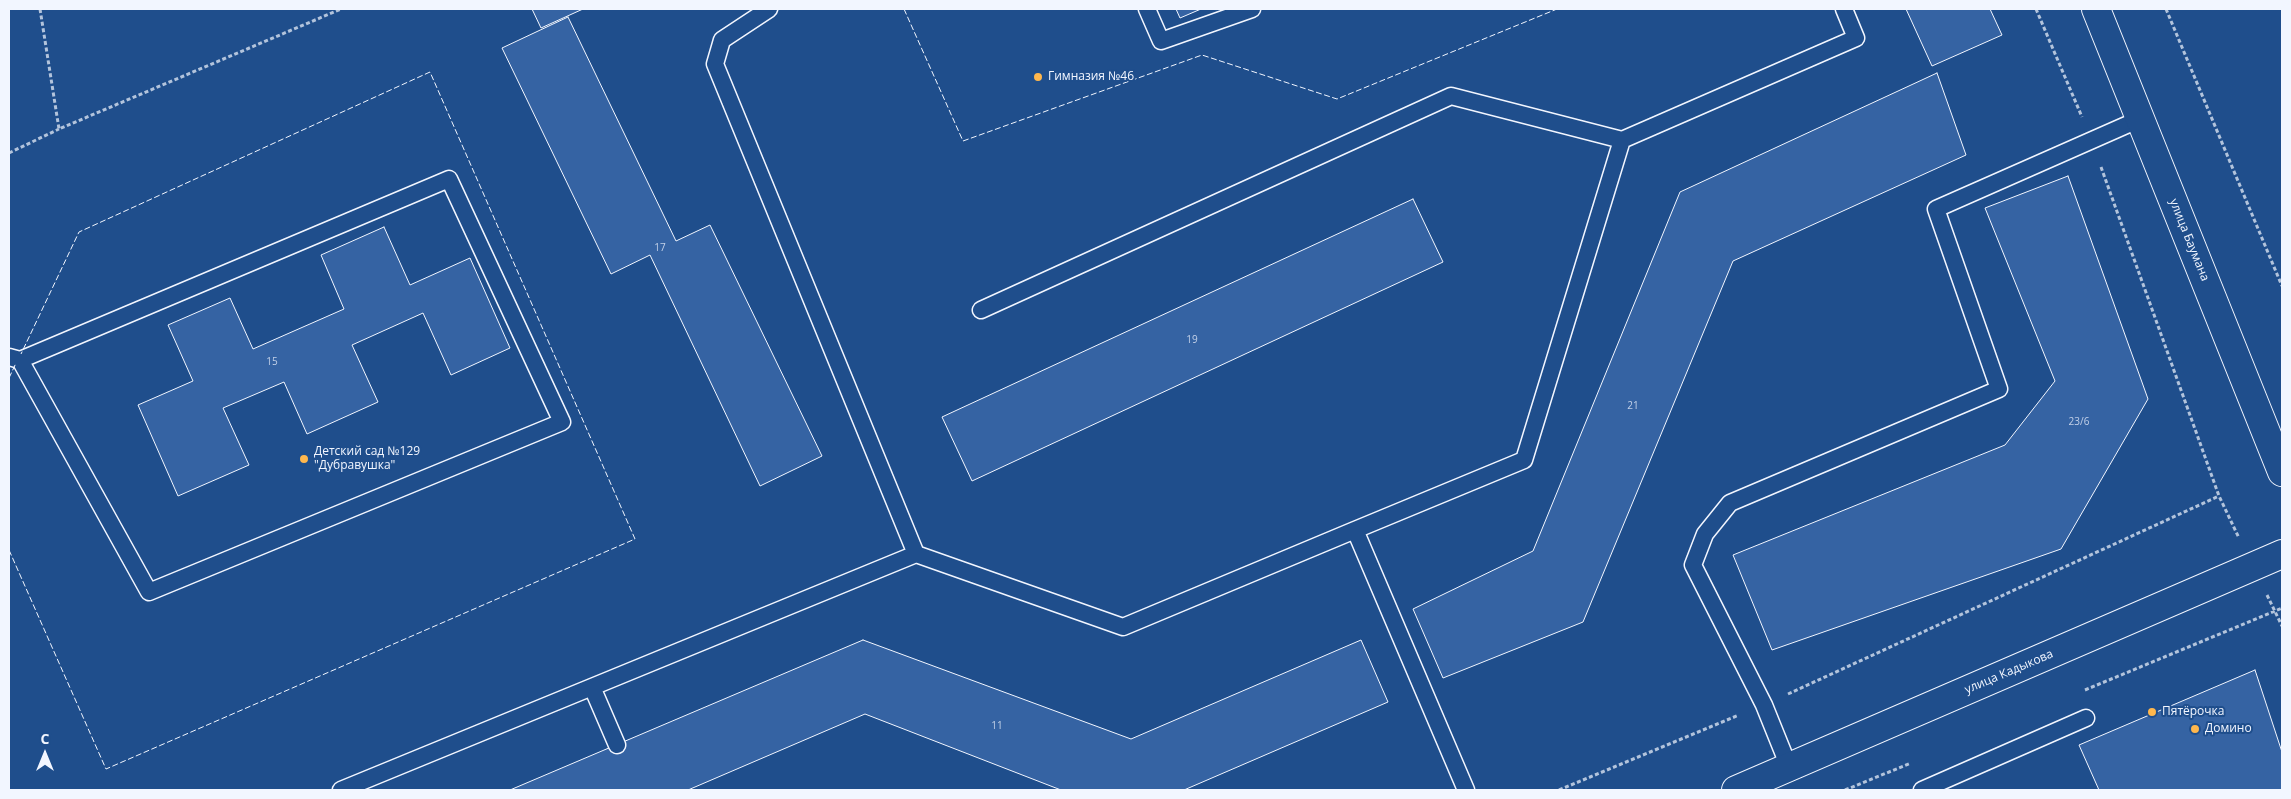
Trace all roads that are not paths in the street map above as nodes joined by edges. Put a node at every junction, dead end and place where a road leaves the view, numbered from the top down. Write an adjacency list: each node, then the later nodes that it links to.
1 (769, 9): 12 (lane)
2 (1147, 9): 3 (lane)
3 (1252, 9)
4 (1844, 9): 7 (lane)
5 (2096, 9): 6 (street, улица Баумана)
6 (2140, 119): 10 (street, улица Баумана); 17 (lane)
7 (1622, 140): 8 (lane); 11 (lane)
8 (982, 310)
9 (14, 358): 9 (lane)
10 (2282, 472)
11 (1355, 530): 12 (lane); 19 (lane)
12 (916, 554): 14 (lane)
13 (2282, 554): 17 (street, улица Кадыкова)
14 (592, 687): 16 (lane); 18 (lane)
15 (2086, 718): 21 (lane)
16 (617, 745)
17 (1776, 778): 20 (street, улица Кадыкова)
18 (341, 790)
19 (1466, 790)
20 (1736, 790)
21 (1922, 790)

